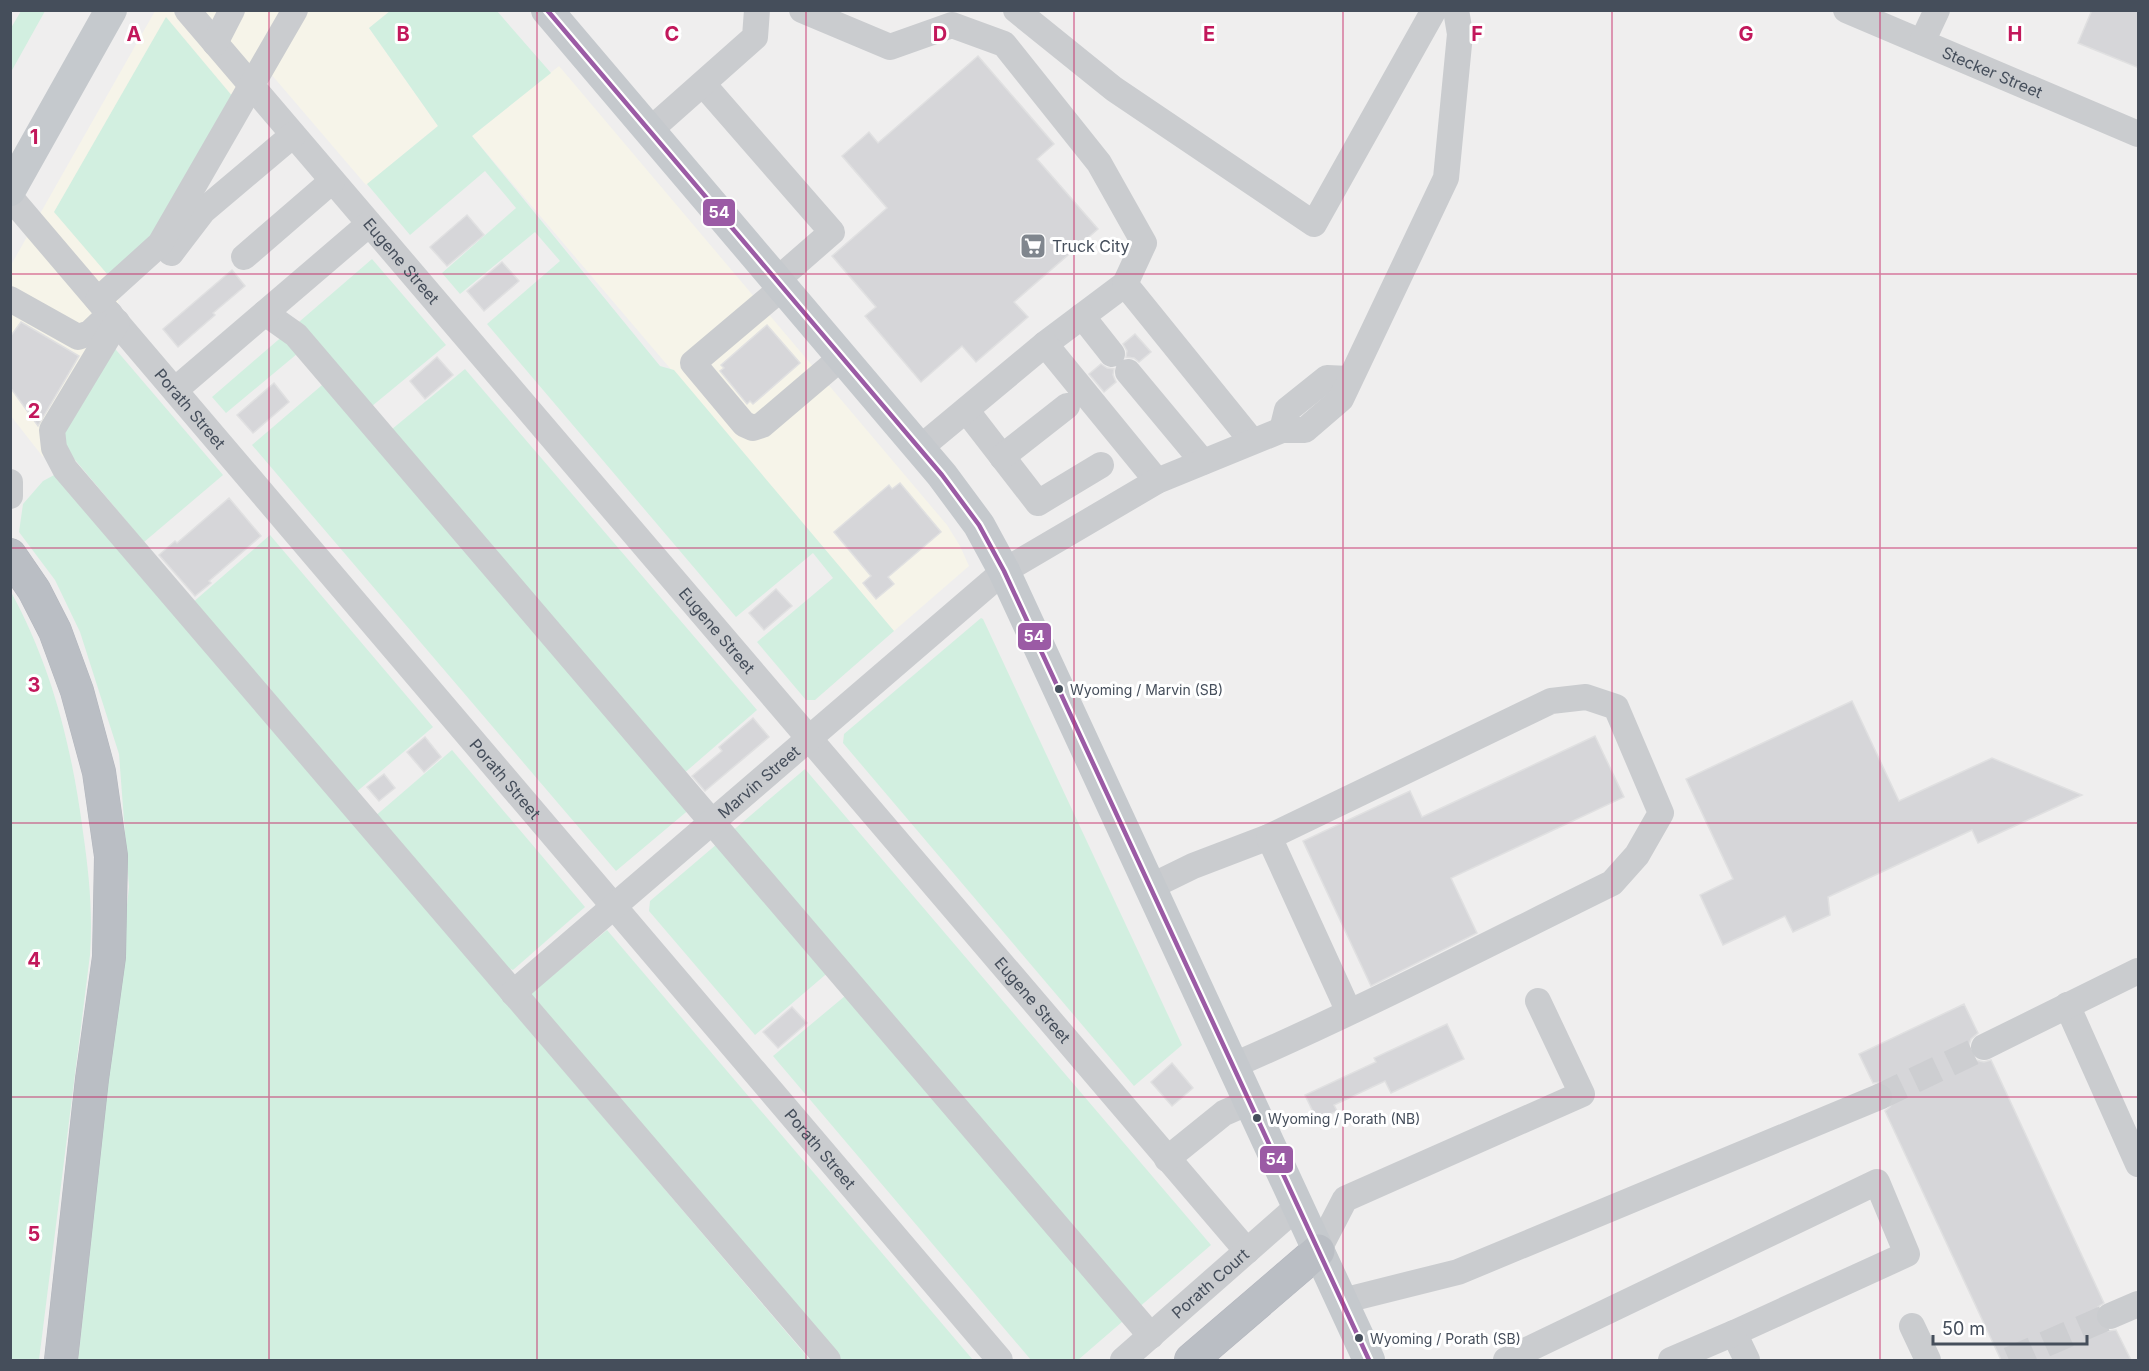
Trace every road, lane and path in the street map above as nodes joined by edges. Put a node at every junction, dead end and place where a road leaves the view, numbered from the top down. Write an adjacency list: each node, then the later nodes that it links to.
1 (111, 10): 21 (main road)
2 (187, 10): 14 (street, Eugene Street)
3 (232, 10): 14 (street)
4 (295, 10): 16 (street)
5 (547, 10): 17 (main road)
6 (802, 10): 27 (street)
7 (1016, 10): 8 (street)
8 (1434, 10)
9 (1456, 10): 37 (street, Marvin Street)
10 (1846, 10): 13 (street, Stecker Street)
11 (1937, 10): 13 (street)
12 (761, 11): 15 (street)
13 (1922, 42): 18 (street, Stecker Street)
14 (215, 43): 16 (street, Eugene Street)
15 (703, 84): 17 (street); 26 (street)
16 (251, 86): 19 (street, Eugene Street); 25 (street)
17 (649, 131): 26 (main road)
18 (2139, 134)
19 (293, 135): 20 (street, Eugene Street); 25 (street)
20 (332, 181): 23 (street, Eugene Street); 24 (street)
21 (10, 190)
22 (10, 197): 29 (street, Porath Street)
23 (369, 224): 30 (street); 47 (street, Eugene Street)
24 (244, 257)
25 (133, 269): 29 (street)
26 (780, 284): 33 (main road); 33 (street)
27 (1125, 284): 31 (street); 37 (street)
28 (10, 299): 29 (street)
29 (108, 312): 34 (street, Porath Street); 53 (street)
30 (265, 313): 34 (street); 48 (street)
31 (1082, 316): 32 (street); 40 (street)
32 (1045, 344): 36 (street); 43 (street)
33 (842, 357): 38 (main road)
34 (175, 390): 51 (street, Porath Street)
35 (1067, 406): 39 (street)
36 (966, 410): 38 (street); 39 (street)
37 (1252, 441): 40 (street, Marvin Street)
38 (920, 448): 46 (main road)
39 (1002, 457): 41 (street)
40 (1203, 462): 43 (street, Marvin Street)
41 (1101, 465)
42 (10, 482): 44 (street)
43 (1158, 482): 46 (street, Marvin Street)
44 (10, 496)
45 (10, 555): 72 (highway)
46 (1004, 571): 47 (street, Marvin Street); 50 (main road)
47 (808, 739): 48 (street, Marvin Street); 61 (street, Eugene Street)
48 (713, 821): 51 (street, Marvin Street); 71 (street)
49 (1269, 837): 50 (street); 56 (street); 56 (street)
50 (1150, 887): 58 (main road)
51 (614, 906): 53 (street, Marvin Street); 74 (street, Porath Street)
52 (2139, 971): 55 (street)
53 (513, 993): 73 (street)
54 (1538, 1001): 65 (street)
55 (2067, 1005): 57 (street); 62 (street)
56 (1349, 1012): 58 (street)
57 (1984, 1047)
58 (1232, 1065): 60 (main road)
59 (1879, 1097): 66 (street)
60 (1249, 1102): 61 (street); 63 (main road)
61 (1167, 1159): 64 (street, Eugene Street)
62 (2139, 1164)
63 (1297, 1207): 64 (street, Porath Court); 65 (main road)
64 (1247, 1251): 71 (street, Porath Court)
65 (1318, 1251): 66 (main road); 76 (highway)
66 (1342, 1301): 77 (main road)
67 (2139, 1304): 68 (street)
68 (2110, 1316)
69 (1912, 1326): 81 (street)
70 (1734, 1333): 78 (street); 79 (street); 80 (street)
71 (1151, 1336): 75 (street, Porath Court)
72 (62, 1360)
73 (828, 1360)
74 (1000, 1360)
75 (1123, 1360)
76 (1191, 1360)
77 (1370, 1360)
78 (1506, 1360)
79 (1671, 1360)
80 (1747, 1360)
81 (1928, 1360)

